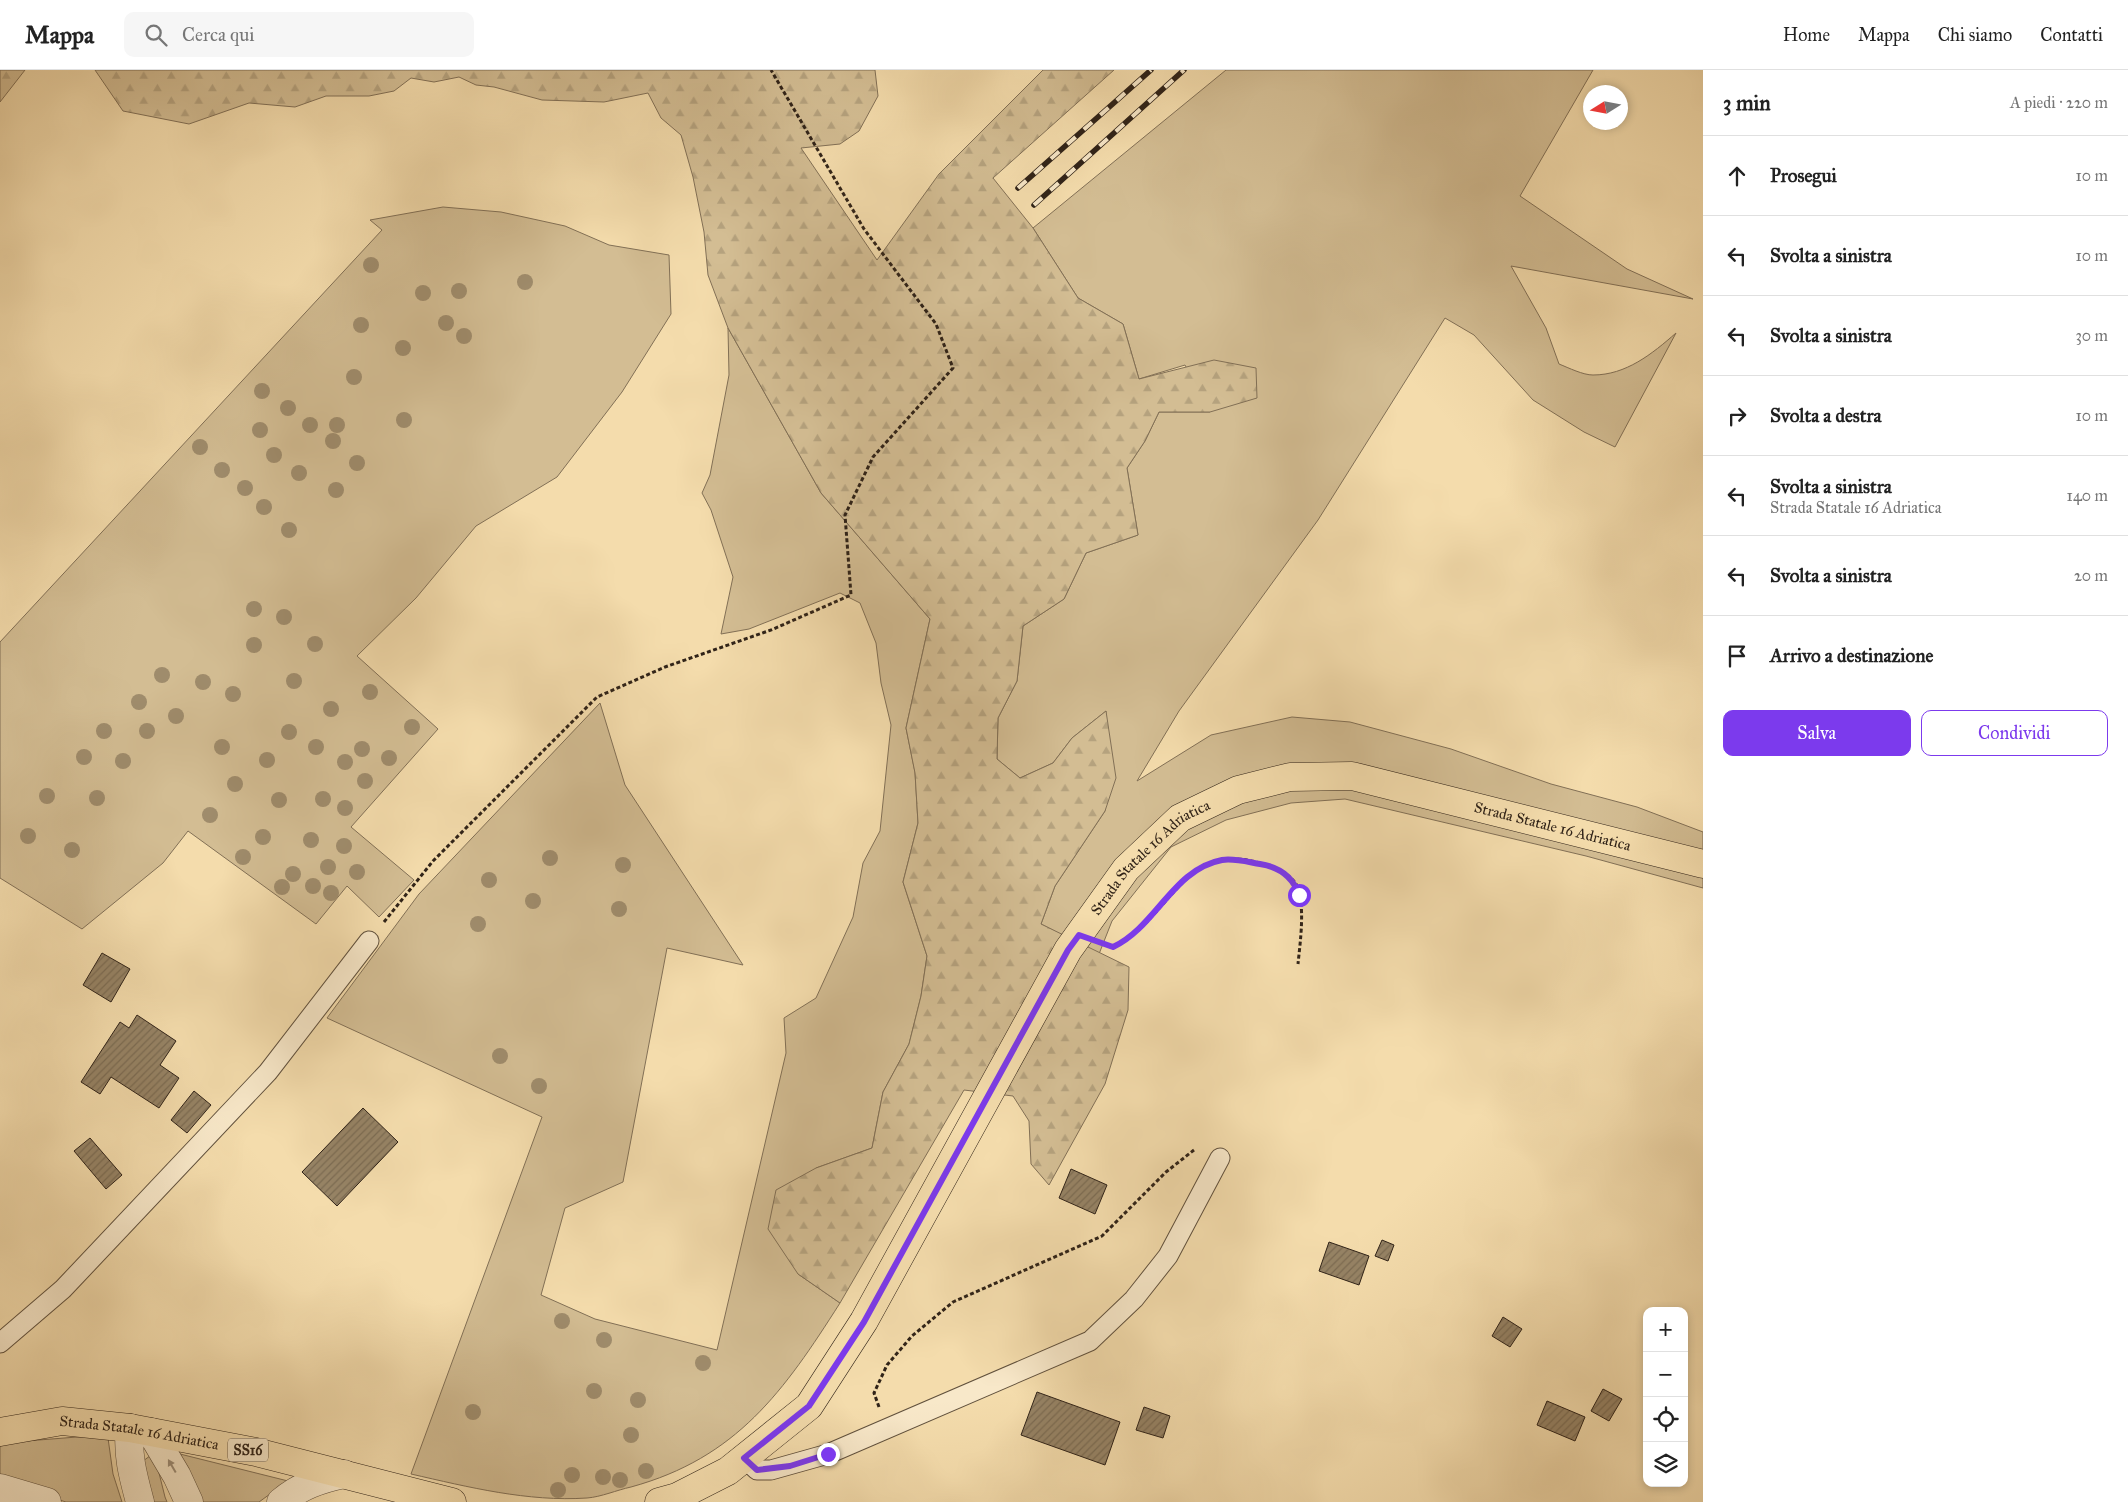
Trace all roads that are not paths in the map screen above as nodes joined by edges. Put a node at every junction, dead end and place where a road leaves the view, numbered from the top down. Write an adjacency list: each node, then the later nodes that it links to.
1 (1703, 864): 7 (main road, Strada Statale 16 Adriatica)
2 (369, 941): 4 (lane)
3 (1220, 1158): 7 (lane)
4 (0, 1343)
5 (141, 1430): 6 (main road, Strada Statale 16 Adriatica / SS16); 8 (main road, Strada Statale 16 Adriatica / SS16); 11 (street); 12 (street, one-way to 5)
6 (0, 1432)
7 (744, 1458): 15 (main road, Strada Statale 16 Adriatica)
8 (344, 1474): 13 (street); 14 (main road, Strada Statale 16 Adriatica / SS16)
9 (0, 1488): 10 (street)
10 (47, 1502)
11 (140, 1502)
12 (188, 1502)
13 (280, 1502)
14 (452, 1502)
15 (659, 1502)

